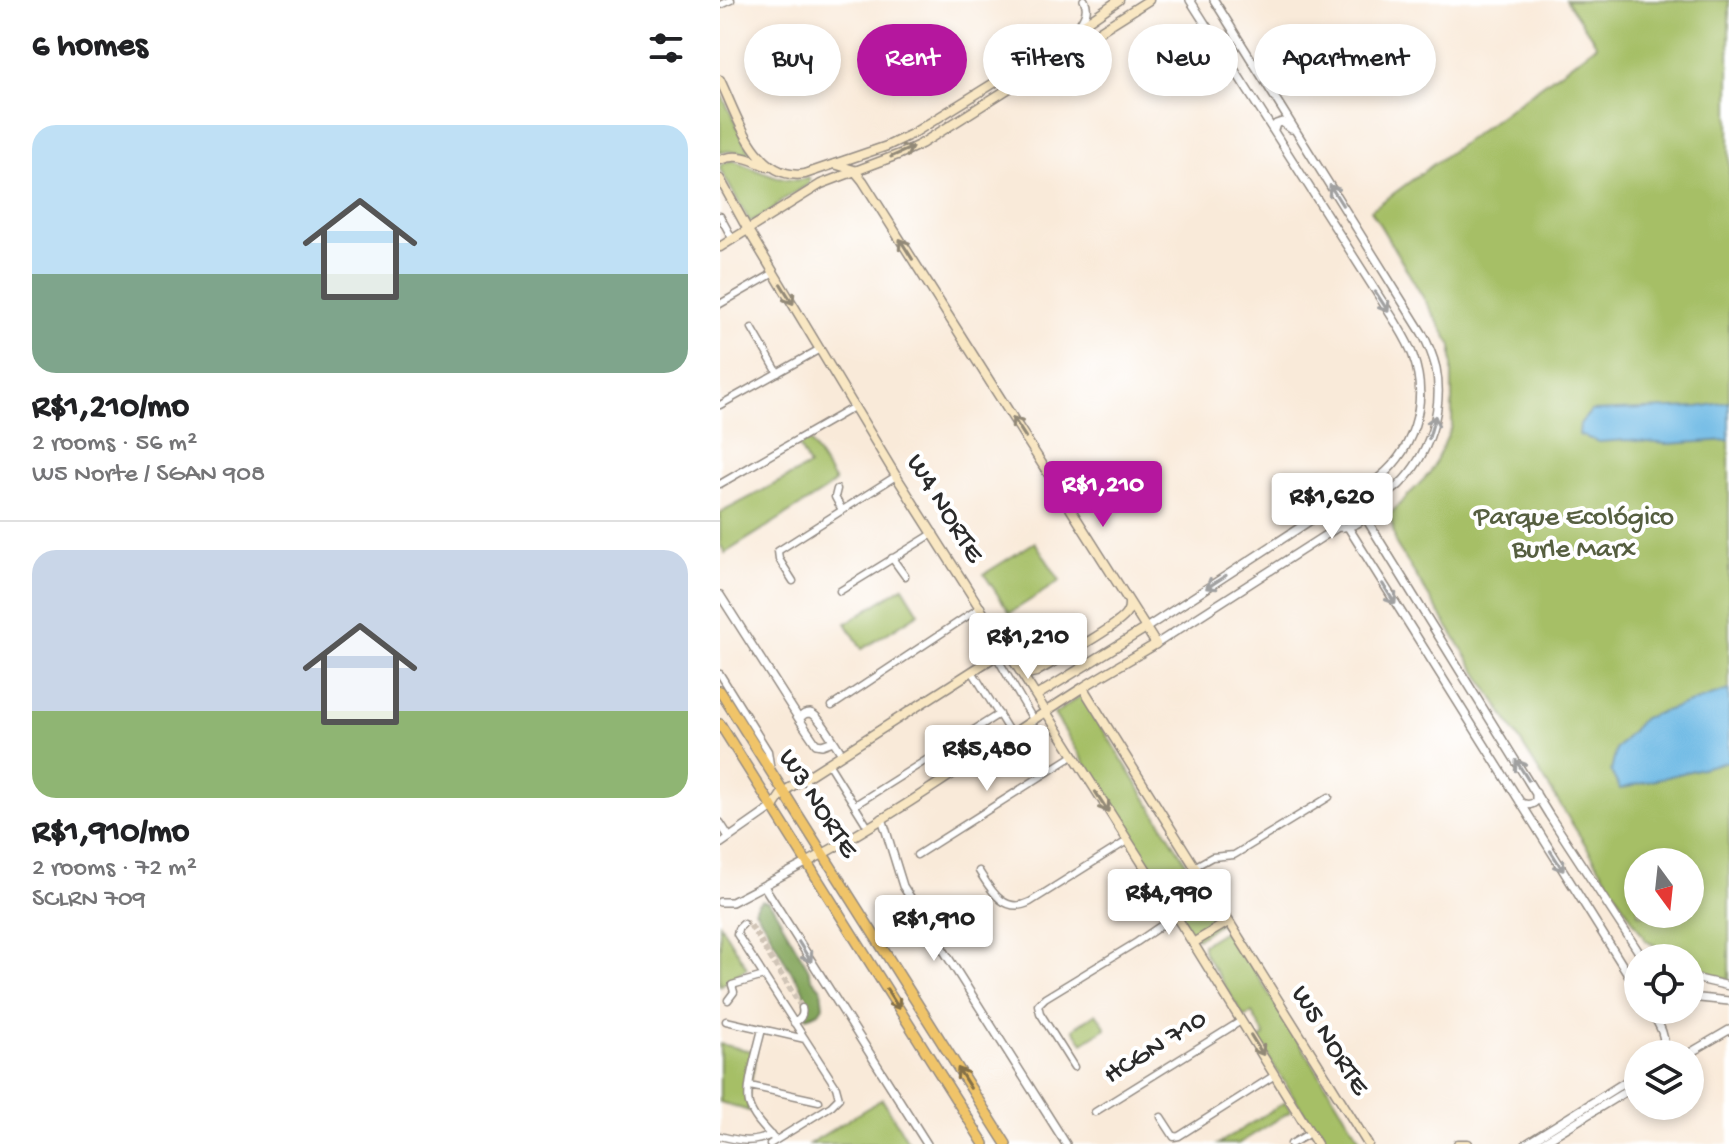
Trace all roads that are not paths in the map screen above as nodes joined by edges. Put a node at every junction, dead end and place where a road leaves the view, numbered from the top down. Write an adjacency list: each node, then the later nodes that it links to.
1 (731, 0): 7 (street)
2 (1084, 0): 8 (street)
3 (1119, 0): 9 (main road)
4 (1190, 0): 10 (street)
5 (1214, 0): 13 (street)
6 (1146, 1): 19 (main road, one-way to 6)
7 (720, 5)
8 (1080, 24)
9 (1086, 24)
10 (1242, 79): 13 (street); 14 (street)
11 (720, 80): 18 (main road)
12 (983, 89): 17 (main road)
13 (1276, 112): 15 (street)
14 (1274, 130): 15 (street); 37 (street, one-way to 37)
15 (1307, 149): 38 (street, one-way to 15)
16 (720, 160): 18 (main road)
17 (834, 164): 19 (main road); 20 (main road)
18 (776, 170): 20 (main road)
19 (854, 170): 22 (main road); 50 (main road, one-way to 19)
20 (805, 174): 22 (main road)
21 (720, 179): 24 (main road, W4 NORTE)
22 (805, 194): 24 (main road)
23 (720, 216): 25 (street)
24 (748, 230): 25 (main road); 27 (main road, W4 NORTE)
25 (733, 240): 26 (main road)
26 (720, 247)
27 (774, 273): 28 (street); 30 (main road, W4 NORTE, one-way to 30)
28 (720, 304)
29 (752, 328): 31 (street)
30 (820, 349): 31 (street); 33 (main road, W4 NORTE)
31 (778, 373): 32 (street)
32 (720, 405)
33 (854, 407): 34 (main road, W4 NORTE); 35 (street)
34 (896, 476): 40 (street); 44 (main road, W4 NORTE)
35 (720, 484)
36 (837, 489): 40 (street)
37 (1359, 492): 38 (street); 39 (street)
38 (1369, 508): 41 (street)
39 (1328, 509): 42 (street); 52 (street, one-way to 52)
40 (842, 510): 47 (street)
41 (1365, 517): 43 (street); 78 (street, one-way to 41)
42 (1338, 527): 43 (street); 53 (street)
43 (1348, 527): 81 (street, one-way to 81)
44 (934, 533): 45 (street); 51 (main road, W4 NORTE)
45 (892, 558): 46 (street); 48 (street)
46 (905, 576)
47 (793, 581)
48 (840, 591)
49 (720, 595): 65 (street)
50 (1129, 599): 52 (main road); 56 (main road)
51 (981, 607): 54 (main road, W4 NORTE); 62 (street)
52 (1146, 628): 53 (main road); 61 (main road)
53 (1156, 644): 59 (main road)
54 (1007, 649): 55 (main road); 56 (main road, W4 NORTE)
55 (996, 656): 57 (main road); 66 (street)
56 (1019, 670): 61 (main road, W4 NORTE)
57 (972, 671): 64 (street); 71 (main road)
58 (720, 674): 76 (street)
59 (1083, 688): 63 (main road); 96 (main road, W5 NORTE)
60 (720, 691): 68 (main road, W3 NORTE)
61 (1036, 696): 63 (main road, W4 NORTE)
62 (832, 706)
63 (1046, 713): 66 (main road); 73 (main road, W4 NORTE)
64 (999, 714): 69 (street); 82 (street)
65 (799, 719): 70 (street); 70 (street)
66 (1034, 721): 69 (main road)
67 (722, 726): 68 (main road); 74 (main road, W3 NORTE)
68 (747, 735): 72 (main road, W3 NORTE)
69 (1012, 736): 85 (main road)
70 (833, 741): 71 (street)
71 (842, 754): 75 (main road)
72 (760, 756): 74 (main road); 76 (main road, W3 NORTE)
73 (1073, 756): 90 (main road, W4 NORTE, one-way to 90); 94 (street)
74 (744, 761): 83 (main road, W3 NORTE)
75 (828, 763): 77 (main road); 82 (street)
76 (771, 774): 79 (main road, W3 NORTE)
77 (804, 778): 79 (main road); 91 (street)
78 (1535, 790): 81 (street); 84 (street)
79 (783, 792): 83 (main road); 93 (main road, W3 NORTE)
80 (1329, 797): 96 (street)
81 (1520, 802): 86 (street)
82 (855, 805): 88 (street)
83 (773, 807): 89 (street); 95 (main road, W3 NORTE)
84 (1549, 815): 86 (street); 108 (street)
85 (882, 818): 88 (main road); 138 (street)
86 (1531, 821): 109 (street, one-way to 109)
87 (720, 823): 89 (street)
88 (868, 827): 91 (main road)
89 (729, 837): 92 (street)
90 (1127, 841): 97 (street); 104 (main road, W4 NORTE)
91 (845, 842): 93 (main road)
92 (720, 844)
93 (822, 854): 95 (main road); 100 (main road, W3 NORTE)
94 (917, 855)
95 (808, 862): 98 (main road, W3 NORTE); 99 (street)
96 (1194, 867): 105 (main road, W5 NORTE)
97 (979, 871)
98 (822, 884): 100 (main road); 103 (main road, W3 NORTE)
99 (764, 886): 101 (street); 135 (street, one-way to 135)
100 (846, 890): 102 (main road, W3 NORTE)
101 (720, 902)
102 (856, 907): 103 (main road); 137 (main road, W3 NORTE, one-way to 102)
103 (840, 913): 136 (main road, W3 NORTE, one-way to 136)
104 (1175, 916): 107 (main road, W4 NORTE); 124 (street)
105 (1228, 922): 107 (main road); 141 (main road, W5 NORTE)
106 (743, 924): 110 (street)
107 (1193, 943): 118 (main road, W4 NORTE)
108 (1633, 944)
109 (1624, 968)
110 (764, 976): 114 (street); 119 (street)
111 (1704, 980): 112 (street)
112 (1729, 986)
113 (1704, 998): 115 (street)
114 (728, 1000)
115 (1729, 1001)
116 (802, 1008): 119 (street)
117 (726, 1021): 120 (street)
118 (1241, 1021): 125 (main road, W4 NORTE, one-way to 125); 130 (street, HCGN 710)
119 (794, 1023): 122 (street)
120 (762, 1029): 122 (street); 127 (street)
121 (1729, 1030): 123 (street)
122 (805, 1039): 134 (street)
123 (1704, 1045)
124 (1074, 1067)
125 (1275, 1075): 131 (street); 132 (main road, W4 NORTE)
126 (1624, 1083): 144 (street)
127 (750, 1086): 129 (street); 134 (street)
128 (1624, 1093): 145 (street)
129 (819, 1101)
130 (1095, 1112)
131 (1161, 1117)
132 (1310, 1133): 139 (street); 140 (main road, W4 NORTE)
133 (720, 1136): 134 (street)
134 (772, 1140)
135 (927, 1144)
136 (984, 1144)
137 (1006, 1144)
138 (1066, 1144)
139 (1291, 1144)
140 (1317, 1144)
141 (1368, 1144)
142 (1458, 1144): 143 (main road)
143 (1468, 1144)
144 (1526, 1144)
145 (1540, 1144)

